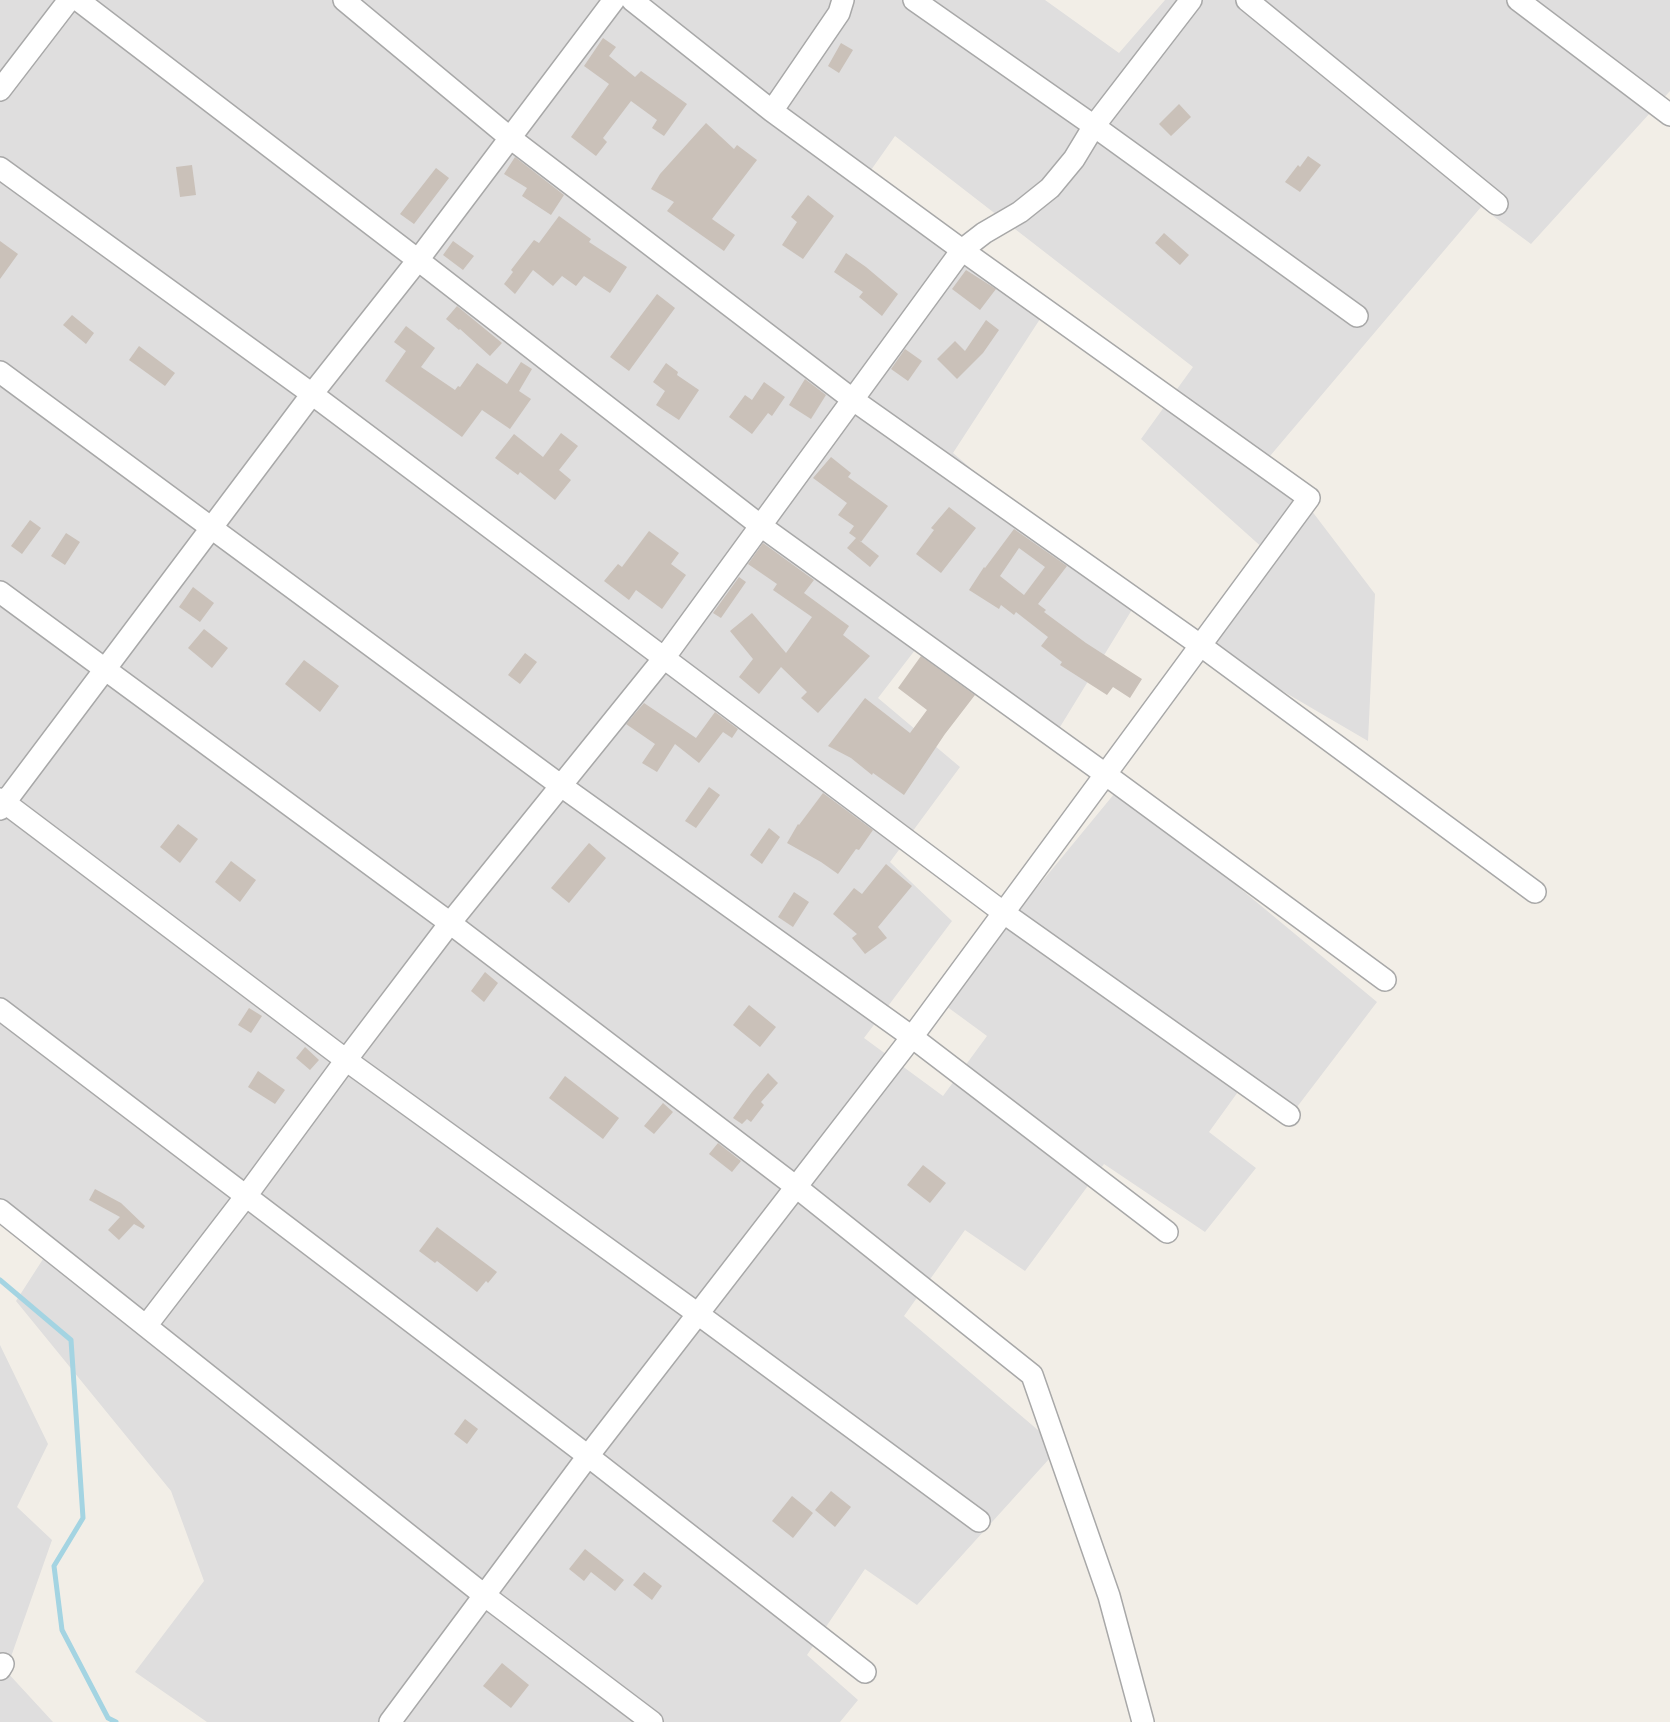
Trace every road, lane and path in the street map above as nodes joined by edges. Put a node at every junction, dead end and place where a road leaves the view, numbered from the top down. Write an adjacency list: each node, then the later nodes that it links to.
1 (69, 0): 11 (street)
2 (78, 0): 19 (street)
3 (344, 0): 15 (street)
4 (614, 0): 15 (street)
5 (632, 0): 12 (street)
6 (842, 0): 12 (street)
7 (914, 0): 14 (street)
8 (1191, 0): 14 (street)
9 (1247, 0): 17 (street)
10 (1518, 0): 13 (street)
11 (0, 90)
12 (772, 111): 18 (street)
13 (1670, 114)
14 (1094, 126): 18 (street); 20 (street)
15 (509, 137): 19 (street); 23 (street)
16 (0, 168): 22 (street)
17 (1497, 204)
18 (962, 250): 23 (street); 27 (street)
19 (418, 260): 22 (street); 24 (street)
20 (1357, 316)
21 (0, 372): 25 (street)
22 (312, 394): 25 (street); 28 (street)
23 (852, 399): 24 (street); 27 (street)
24 (761, 526): 28 (street); 30 (street)
25 (210, 528): 29 (street); 31 (street)
26 (0, 592): 29 (street)
27 (1200, 646): 30 (street); 33 (street)
28 (664, 658): 31 (street); 34 (street)
29 (104, 670): 32 (street); 35 (street)
30 (1105, 774): 34 (street); 36 (street)
31 (560, 786): 35 (street); 38 (street)
32 (2, 803): 39 (street)
33 (1535, 892)
34 (1004, 913): 38 (street); 40 (street)
35 (450, 923): 39 (street); 41 (street)
36 (1385, 980)
37 (0, 1009): 42 (street)
38 (912, 1037): 41 (street); 44 (street)
39 (346, 1060): 42 (street); 45 (street)
40 (1289, 1115)
41 (795, 1186): 45 (street); 53 (street)
42 (246, 1196): 46 (street); 47 (street)
43 (0, 1210): 46 (street)
44 (1167, 1232)
45 (698, 1314): 47 (street); 48 (street)
46 (146, 1326): 49 (street)
47 (588, 1456): 49 (street); 50 (street)
48 (979, 1521)
49 (484, 1595): 51 (street); 52 (street)
50 (865, 1672)
51 (390, 1722)
52 (652, 1722)
53 (1143, 1722)

